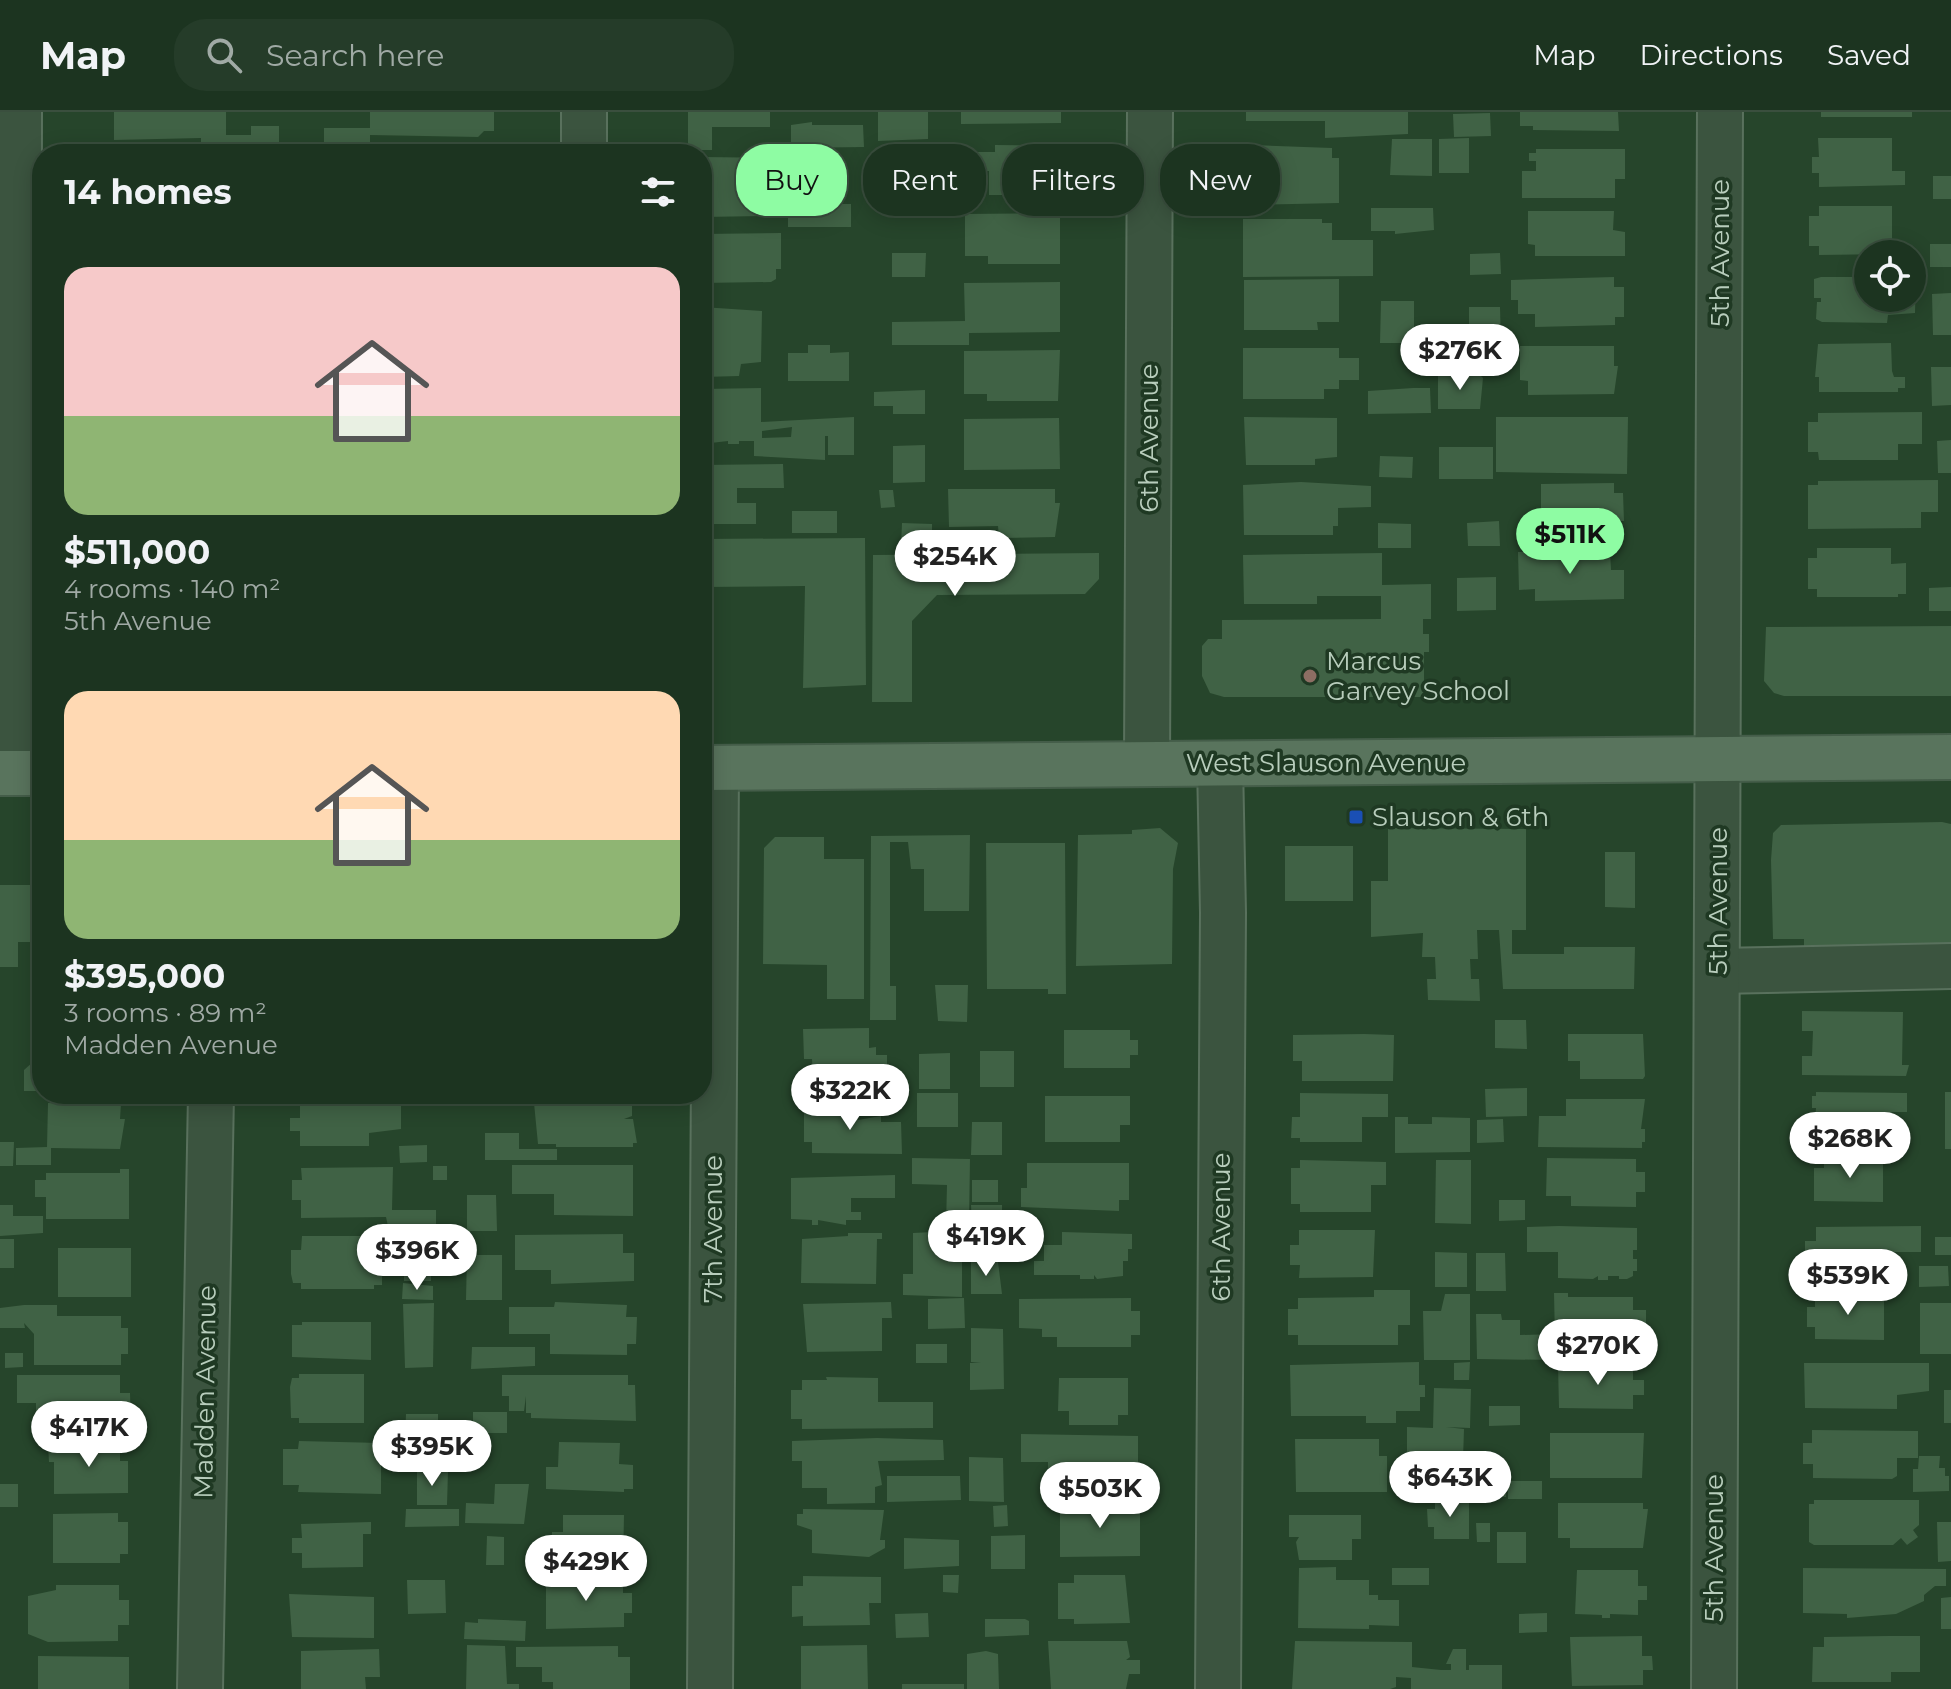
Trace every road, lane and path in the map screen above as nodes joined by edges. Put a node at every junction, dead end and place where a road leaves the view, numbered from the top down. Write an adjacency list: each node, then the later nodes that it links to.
1 (19, 112): 11 (street)
2 (584, 112): 5 (street)
3 (1150, 112): 8 (street, 6th Avenue)
4 (1720, 112): 7 (street, 5th Avenue)
5 (584, 144)
6 (1951, 757): 7 (main road, West Slauson Avenue)
7 (1718, 760): 9 (main road, West Slauson Avenue); 13 (street, 5th Avenue)
8 (1147, 764): 9 (main road, West Slauson Avenue); 10 (main road, West Slauson Avenue)
9 (1220, 764): 18 (street, 6th Avenue)
10 (712, 768)
11 (20, 773)
12 (1951, 966): 13 (street)
13 (1717, 971): 19 (street, 5th Avenue)
14 (211, 1104): 16 (street, Madden Avenue)
15 (709, 1104): 17 (street, 7th Avenue)
16 (200, 1689)
17 (710, 1689)
18 (1218, 1689)
19 (1714, 1689)

